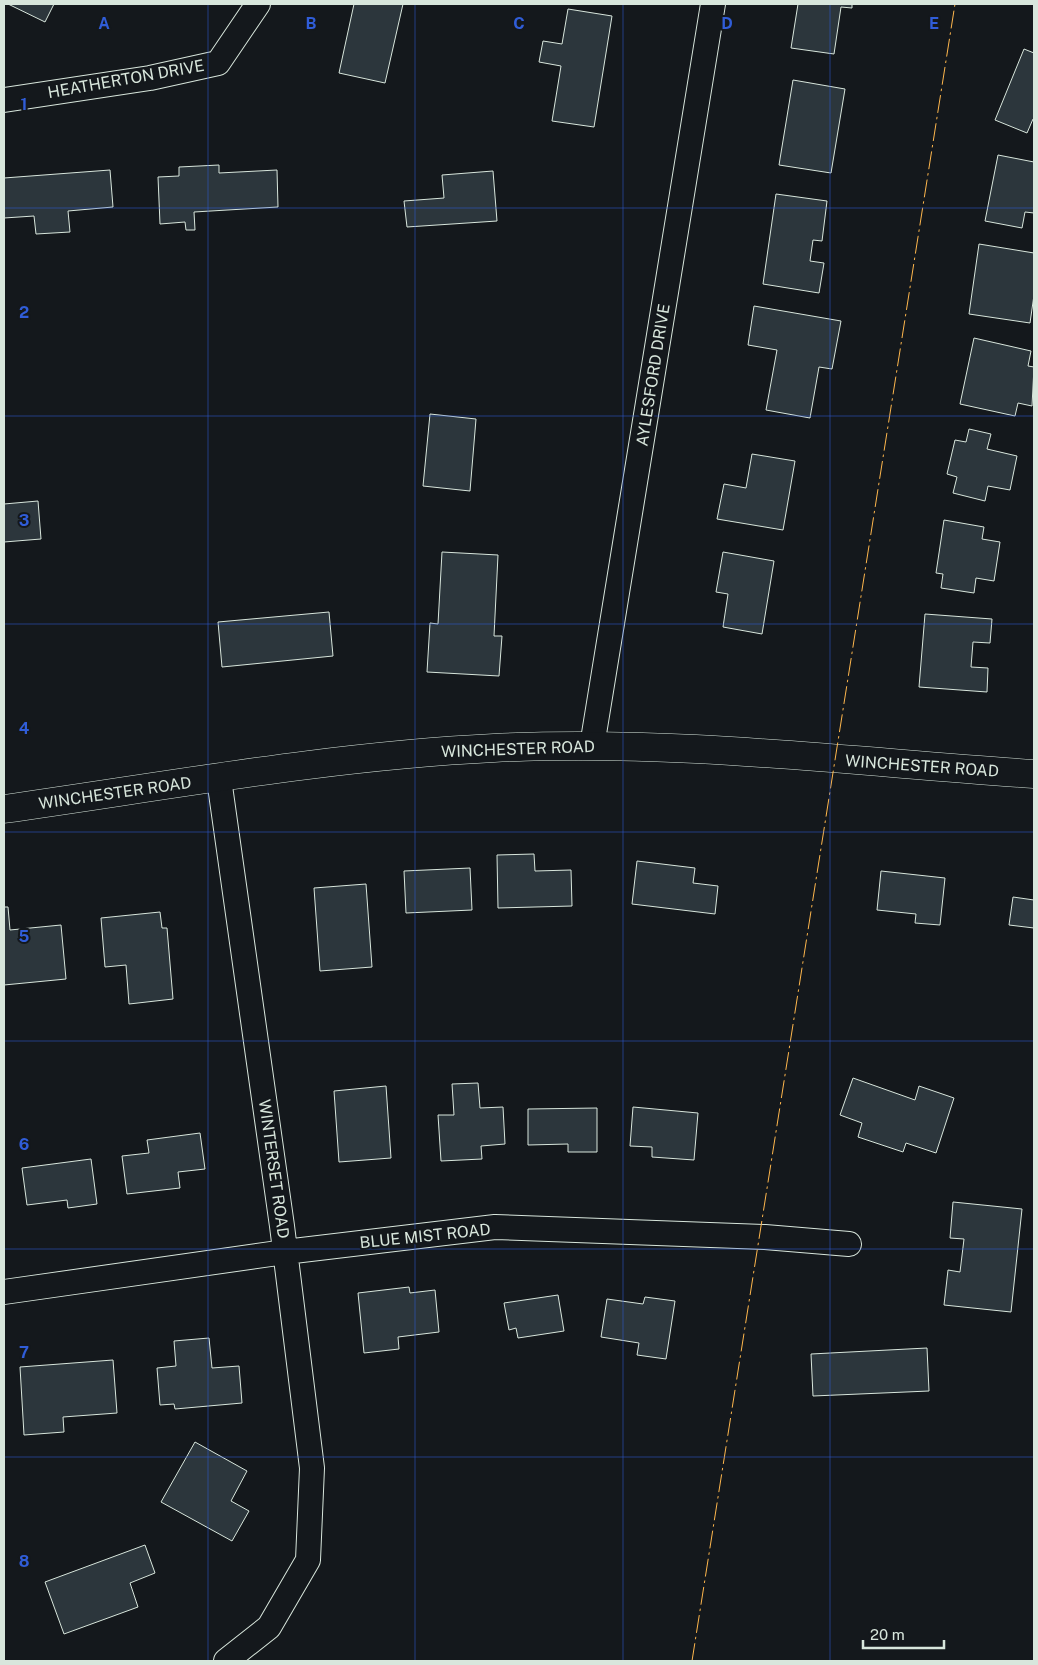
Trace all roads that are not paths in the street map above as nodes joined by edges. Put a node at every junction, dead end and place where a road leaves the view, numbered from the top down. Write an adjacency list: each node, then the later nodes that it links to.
1 (258, 4): 3 (street, HEATHERTON DRIVE)
2 (713, 4): 4 (street, AYLESFORD DRIVE)
3 (4, 100)
4 (592, 746): 5 (street, WINCHESTER ROAD); 6 (street, WINCHESTER ROAD)
5 (1034, 774)
6 (219, 779): 7 (street, WINCHESTER ROAD); 9 (street, WINTERSET ROAD)
7 (4, 808)
8 (849, 1244): 9 (street, BLUE MIST ROAD)
9 (285, 1252): 10 (street, BLUE MIST ROAD); 11 (street, WINTERSET ROAD)
10 (4, 1292)
11 (226, 1661)

